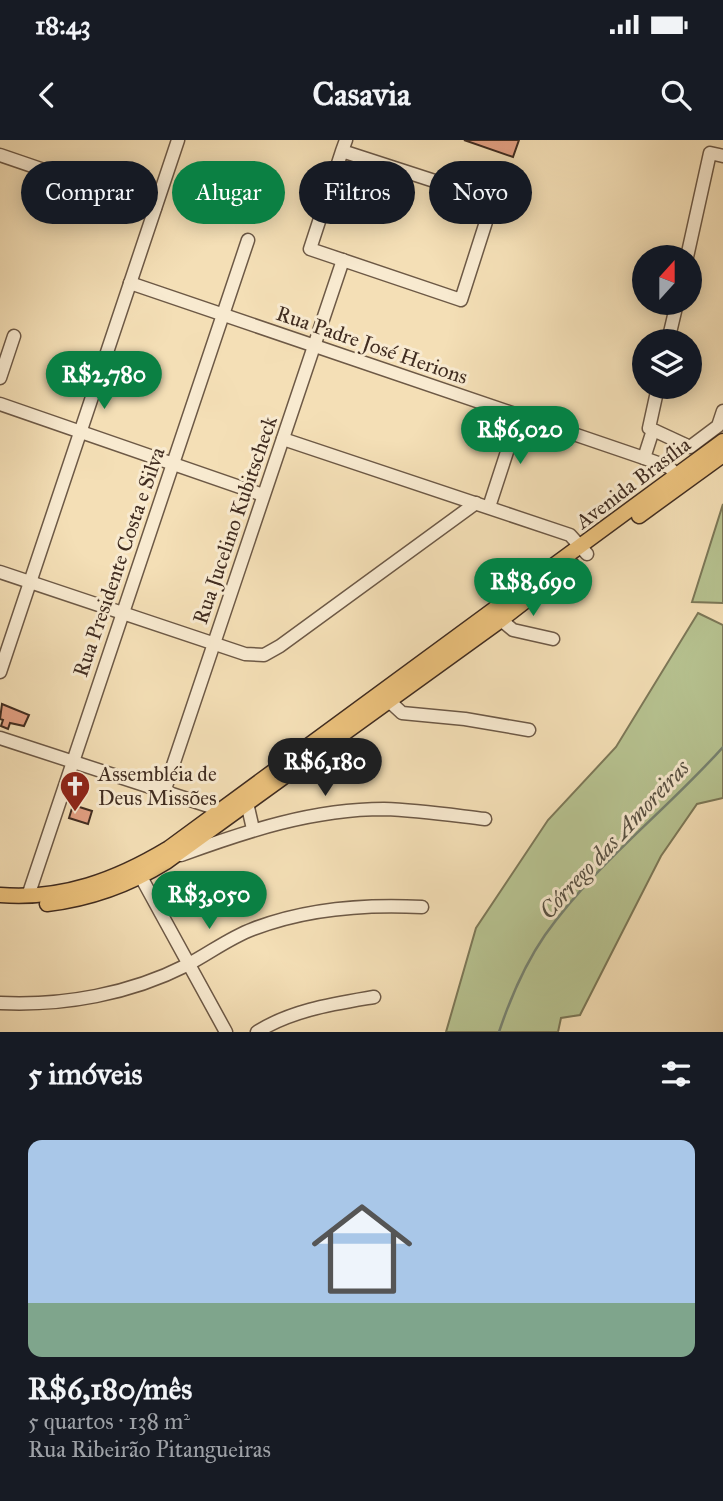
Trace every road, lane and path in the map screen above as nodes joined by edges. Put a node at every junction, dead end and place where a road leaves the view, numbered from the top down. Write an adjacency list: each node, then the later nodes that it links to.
1 (177, 140): 6 (street)
2 (344, 145): 10 (street); 10 (street)
3 (0, 155): 5 (street)
4 (717, 155): 9 (street)
5 (21, 162)
6 (158, 199)
7 (150, 224): 11 (street)
8 (248, 240): 12 (street, Rua Presidente Costa e Silva)
9 (691, 245)
10 (343, 260): 14 (street, Rua Jucelino Kubitscheck)
11 (130, 283): 12 (street, Rua Padre José Herions); 21 (street)
12 (222, 315): 14 (street, Rua Padre José Herions); 26 (street, Rua Presidente Costa e Silva)
13 (14, 336): 15 (street)
14 (314, 345): 19 (street, Rua Padre José Herions); 22 (street, Rua Jucelino Kubitscheck)
15 (0, 378)
16 (657, 399): 20 (street)
17 (0, 404): 21 (street)
18 (723, 411): 20 (street)
19 (519, 415): 25 (street, Rua Padre José Herions); 30 (street)
20 (654, 431): 25 (street)
21 (80, 432): 26 (street); 33 (street)
22 (283, 439): 28 (street, Rua Jucelino Kubitscheck); 29 (street)
23 (723, 441): 27 (main road, Avenida Brasília)
24 (723, 455): 27 (main road, Avenida Brasília)
25 (648, 459): 27 (street, Rua Padre José Herions)
26 (172, 463): 28 (street); 34 (street, Rua Presidente Costa e Silva)
27 (680, 479): 31 (main road, Avenida Brasília)
28 (263, 495): 37 (street, Rua Jucelino Kubitscheck)
29 (476, 503): 30 (street); 37 (street)
30 (489, 507): 31 (street)
31 (585, 550): 35 (main road, Avenida Brasília); 45 (main road, Avenida Brasília)
32 (0, 572): 33 (street)
33 (30, 582): 34 (street); 38 (street)
34 (122, 612): 37 (street); 42 (street, Rua Presidente Costa e Silva)
35 (501, 620): 36 (street); 39 (main road, Avenida Brasília)
36 (553, 639)
37 (214, 643): 43 (street, Rua Jucelino Kubitscheck)
38 (0, 672)
39 (388, 700): 40 (street); 44 (main road, Avenida Brasília)
40 (528, 730)
41 (0, 738): 42 (street)
42 (73, 762): 43 (street); 51 (street, Rua Presidente Costa e Silva)
43 (164, 792): 45 (street)
44 (247, 803): 47 (street); 48 (main road, Avenida Brasília)
45 (221, 810): 51 (main road, Avenida Brasília)
46 (485, 819): 47 (street)
47 (253, 829): 48 (street)
48 (173, 857): 49 (main road, Avenida Brasília)
49 (141, 877): 52 (main road, Avenida Brasília); 54 (street)
50 (0, 895): 51 (main road, Avenida Brasília)
51 (28, 896)
52 (0, 904)
53 (422, 906): 54 (street)
54 (188, 964): 56 (street); 57 (street)
55 (374, 997): 58 (street)
56 (0, 1003)
57 (226, 1032)
58 (257, 1032)

